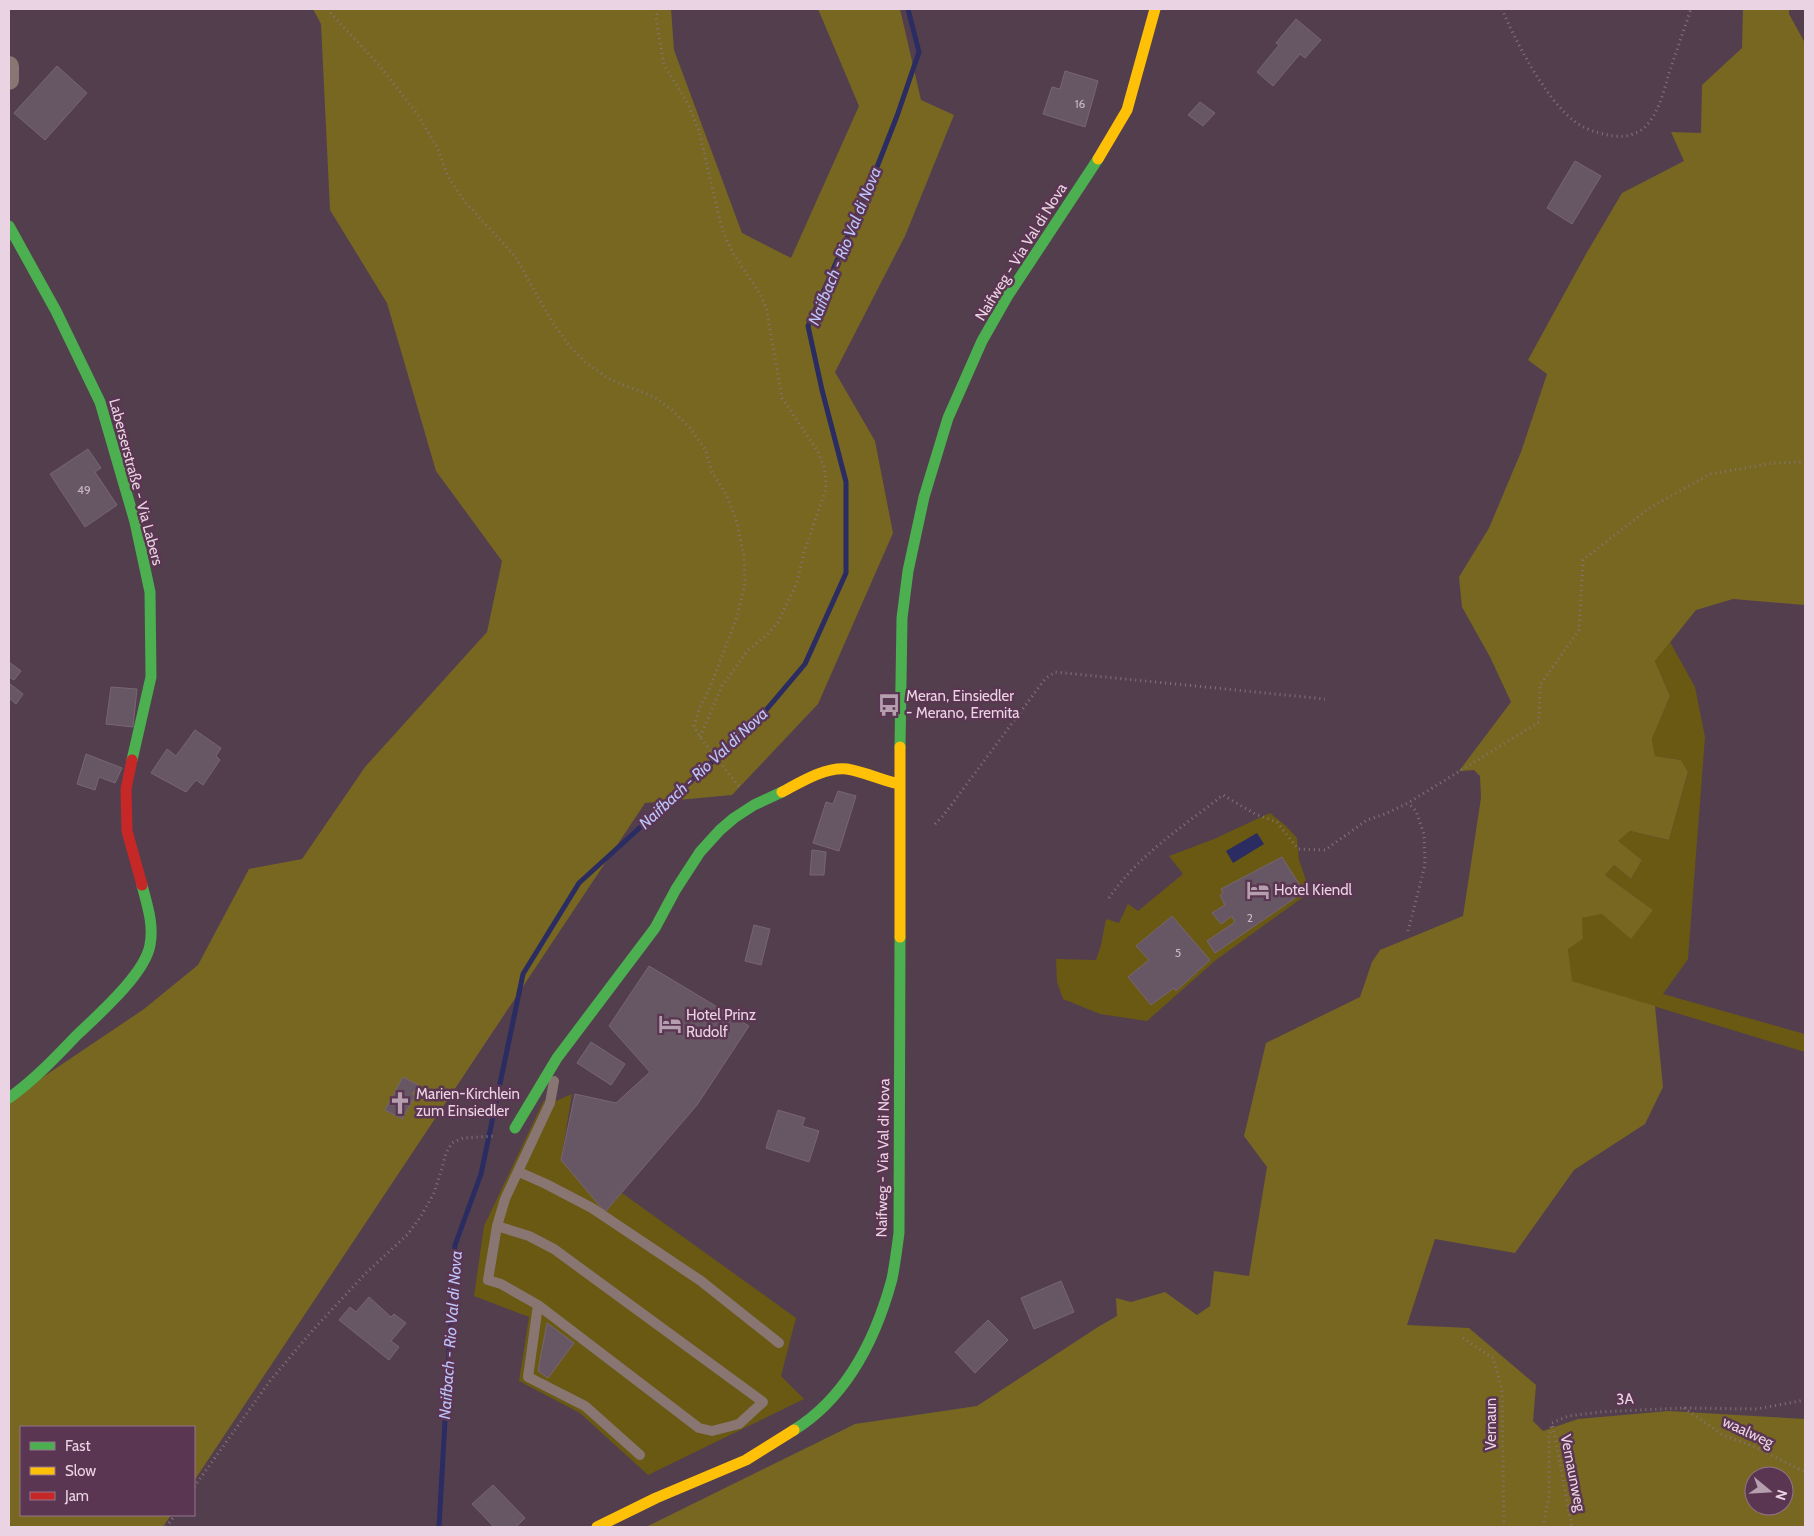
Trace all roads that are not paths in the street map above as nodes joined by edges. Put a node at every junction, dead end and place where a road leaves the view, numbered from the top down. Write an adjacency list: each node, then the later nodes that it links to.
1 (1155, 9): 5 (main road, Naifweg - Via Val di Nova)
2 (9, 66): 3 (street)
3 (9, 80)
4 (9, 226): 7 (main road, Laberserstraße - Via Labers)
5 (899, 784): 6 (main road); 14 (main road, Naifweg - Via Val di Nova)
6 (558, 1058): 8 (main road); 9 (lane)
7 (9, 1098)
8 (515, 1128)
9 (519, 1172): 10 (lane); 12 (lane)
10 (497, 1226): 11 (lane); 11 (lane)
11 (538, 1305): 13 (lane)
12 (779, 1343)
13 (640, 1455)
14 (597, 1527)

